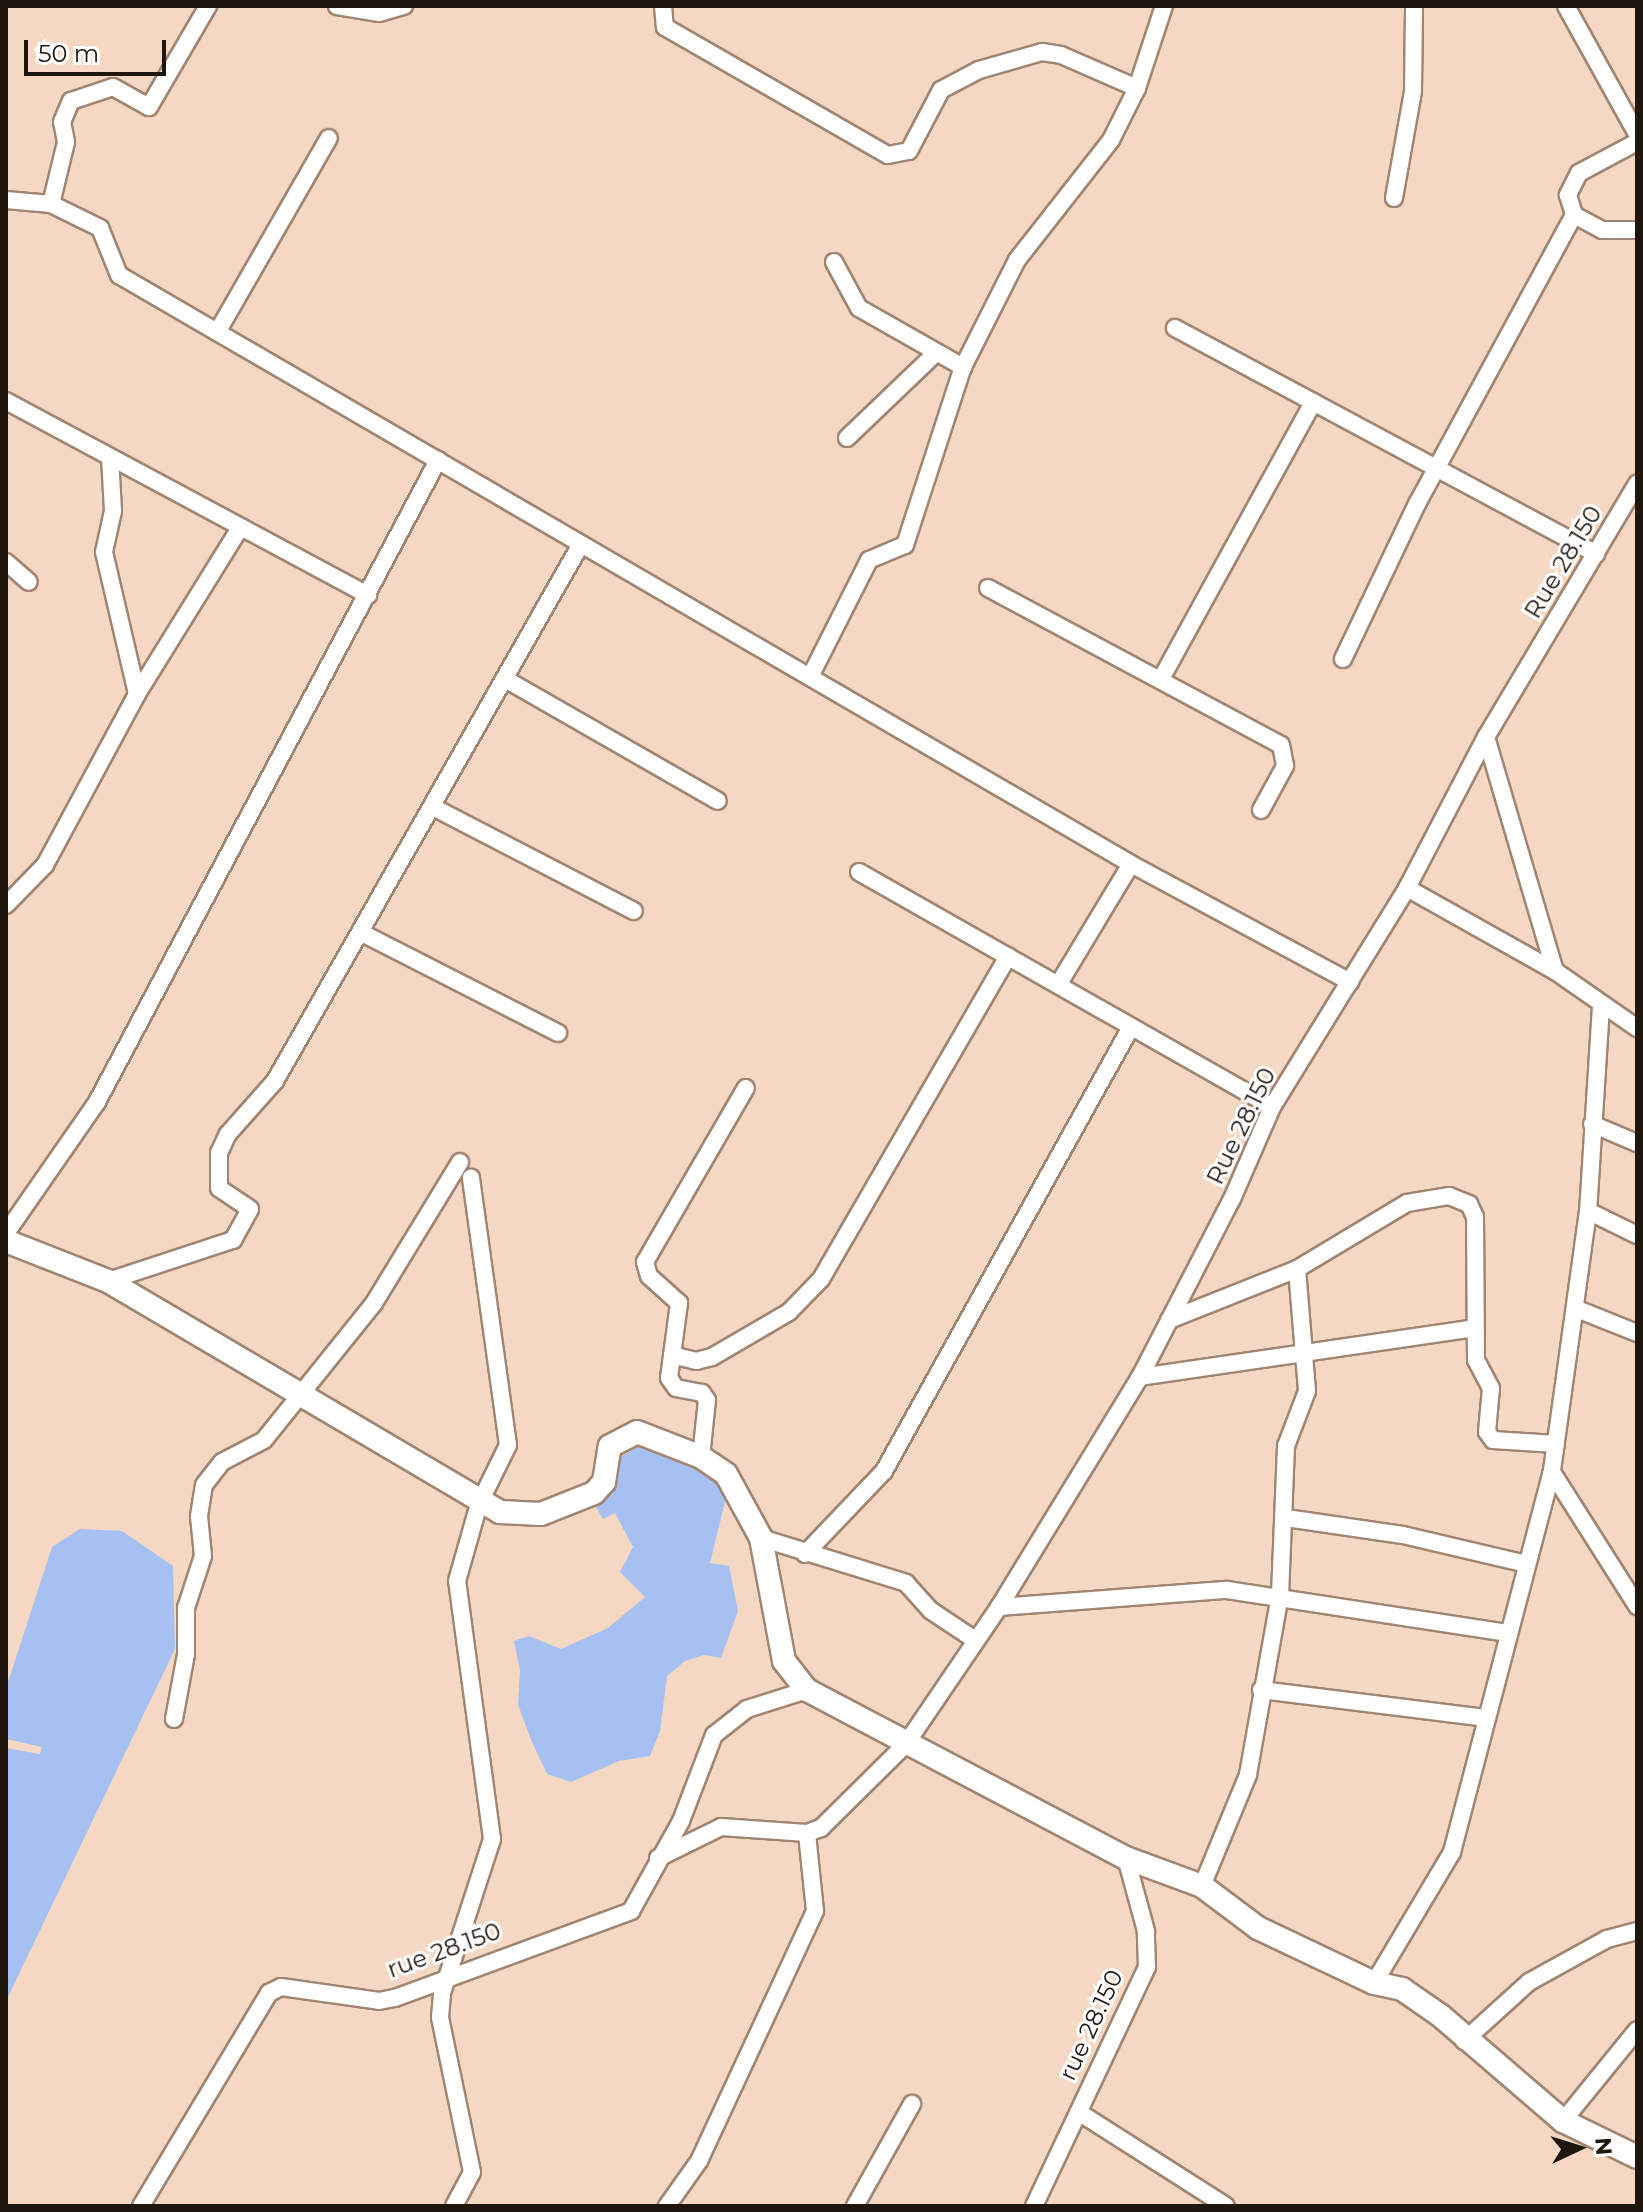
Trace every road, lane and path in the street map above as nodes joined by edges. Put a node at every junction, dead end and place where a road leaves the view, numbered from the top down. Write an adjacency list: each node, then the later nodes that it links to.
1 (208, 6): 14 (street)
2 (337, 6): 3 (street)
3 (404, 6)
4 (1164, 6): 8 (street)
5 (1414, 6): 12 (street)
6 (1566, 6): 9 (street)
7 (657, 8): 8 (street)
8 (1137, 88): 21 (street)
9 (1635, 124)
10 (329, 138): 19 (street)
11 (1637, 142): 15 (street)
12 (1394, 198)
13 (6, 200): 14 (street)
14 (51, 204): 19 (street)
15 (1574, 215): 16 (street); 27 (street)
16 (1637, 230)
17 (834, 262): 20 (street)
18 (1175, 328): 23 (street)
19 (219, 329): 26 (street)
20 (937, 352): 21 (street); 24 (street)
21 (963, 367): 37 (street)
22 (6, 401): 25 (street)
23 (1313, 402): 27 (street); 39 (street)
24 (847, 438)
25 (110, 457): 29 (street); 40 (street)
26 (438, 460): 30 (street); 35 (street)
27 (1436, 468): 31 (street); 36 (street)
28 (1636, 490): 31 (street, Rue 28.150)
29 (240, 528): 35 (street); 40 (street)
30 (581, 544): 37 (street); 38 (street)
31 (1596, 554): 41 (street, Rue 28.150)
32 (6, 562): 33 (street)
33 (29, 582)
34 (988, 588): 39 (street)
35 (368, 595): 66 (street)
36 (1343, 659)
37 (811, 675): 45 (street)
38 (505, 679): 42 (street); 43 (street)
39 (1161, 679): 44 (street)
40 (137, 694): 48 (street)
41 (1486, 737): 47 (street, Rue 28.150); 52 (street)
42 (718, 801)
43 (433, 807): 49 (street); 50 (street)
44 (1261, 810)
45 (1131, 864): 53 (street); 54 (street)
46 (859, 872): 51 (street)
47 (1407, 888): 52 (street); 53 (street, Rue 28.150)
48 (6, 905)
49 (634, 911)
50 (362, 933): 58 (street); 70 (street)
51 (1008, 956): 54 (street); 76 (street)
52 (1555, 971): 55 (street)
53 (1350, 982): 60 (street, Rue 28.150)
54 (1058, 985): 56 (street)
55 (1601, 1006): 57 (street); 61 (street)
56 (1131, 1027): 60 (street); 85 (street)
57 (1637, 1028)
58 (558, 1033)
59 (746, 1088): 76 (street)
60 (1272, 1107): 72 (street, Rue 28.150)
61 (1592, 1124): 62 (street); 65 (street)
62 (1637, 1143)
63 (460, 1162): 78 (street)
64 (471, 1178): 82 (street)
65 (1588, 1211): 67 (street); 71 (street)
66 (6, 1233)
67 (1637, 1235)
68 (6, 1241): 70 (street)
69 (1297, 1269): 72 (street); 73 (street); 75 (street)
70 (108, 1281): 78 (street)
71 (1577, 1309): 74 (street); 79 (street)
72 (1169, 1320): 77 (street, Rue 28.150)
73 (1475, 1328): 75 (street); 79 (street)
74 (1637, 1333)
75 (1306, 1349): 77 (street); 83 (street)
76 (672, 1355): 80 (street)
77 (1140, 1377): 89 (street, Rue 28.150)
78 (297, 1395): 82 (street); 95 (street)
79 (1556, 1444): 81 (street)
80 (701, 1457): 82 (street); 84 (street)
81 (1552, 1472): 86 (street); 88 (street)
82 (479, 1504): 102 (street)
83 (1286, 1518): 86 (street); 87 (street)
84 (761, 1538): 85 (street); 92 (street)
85 (805, 1554): 91 (street)
86 (1527, 1564): 90 (street)
87 (1280, 1595): 89 (street); 90 (street); 93 (street)
88 (1637, 1606)
89 (999, 1607): 91 (street, Rue 28.150)
90 (1509, 1633): 94 (street)
91 (975, 1640): 96 (street, Rue 28.150)
92 (807, 1690): 96 (street); 98 (street, rue 28.150)
93 (1261, 1690): 94 (street); 100 (street)
94 (1485, 1718): 103 (street)
95 (174, 1719)
96 (906, 1744): 97 (street); 99 (street)
97 (807, 1833): 98 (street); 112 (street)
98 (658, 1858): 102 (street, rue 28.150)
99 (1126, 1858): 100 (street); 107 (street, rue 28.150)
100 (1202, 1886): 103 (street)
101 (1637, 1931): 105 (street)
102 (447, 1975): 110 (street, rue 28.150); 111 (street)
103 (1374, 1983): 105 (street)
104 (1637, 2030): 108 (street)
105 (1464, 2041): 108 (street)
106 (912, 2104): 113 (street)
107 (1080, 2113): 114 (street, rue 28.150); 115 (street)
108 (1563, 2121): 109 (street)
109 (1637, 2157)
110 (141, 2206)
111 (454, 2206)
112 (667, 2206)
113 (855, 2206)
114 (1034, 2206)
115 (1226, 2206)

